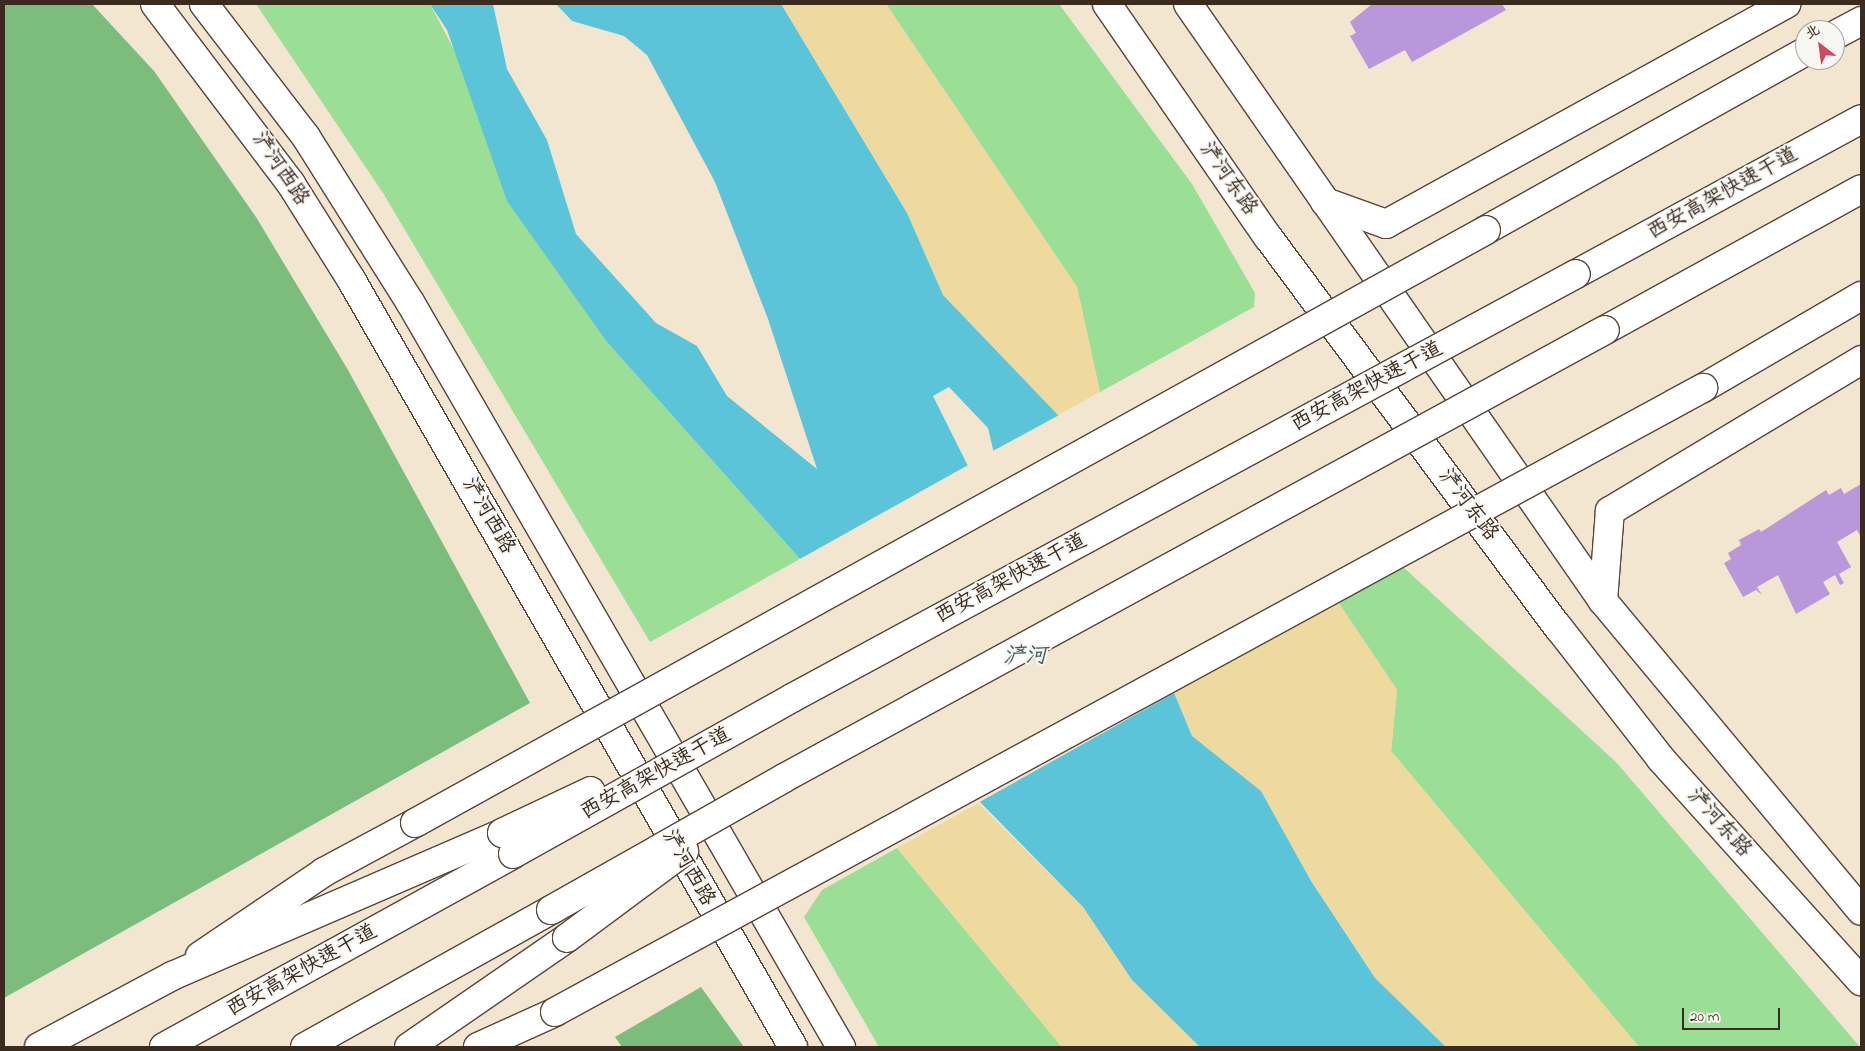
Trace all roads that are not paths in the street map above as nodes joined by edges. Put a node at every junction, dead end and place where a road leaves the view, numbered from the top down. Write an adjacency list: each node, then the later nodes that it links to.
1 (155, 4): 25 (main road, 浐河西路)
2 (204, 4): 26 (main road, 浐河西路)
3 (1108, 4): 19 (main road, 浐河东路)
4 (1188, 4): 11 (main road)
5 (1787, 4): 11 (main road)
6 (1861, 21): 7 (main road)
7 (1845, 30)
8 (1795, 58): 18 (main road, bridge)
9 (1861, 119): 16 (main road, 西安高架快速干道, bridge)
10 (1861, 189): 15 (main road, bridge)
11 (1324, 202): 14 (main road)
12 (1861, 296): 24 (main road, bridge)
13 (1861, 360): 14 (main road)
14 (1603, 601): 17 (main road)
15 (784, 778): 22 (main road, bridge); 23 (main road, bridge)
16 (508, 843): 18 (main road); 21 (main road, 西安高架快速干道)
17 (1861, 911)
18 (172, 976): 20 (main road)
19 (1861, 981)
20 (39, 1047)
21 (164, 1047)
22 (305, 1047)
23 (409, 1047)
24 (478, 1047)
25 (793, 1047)
26 (841, 1047)

